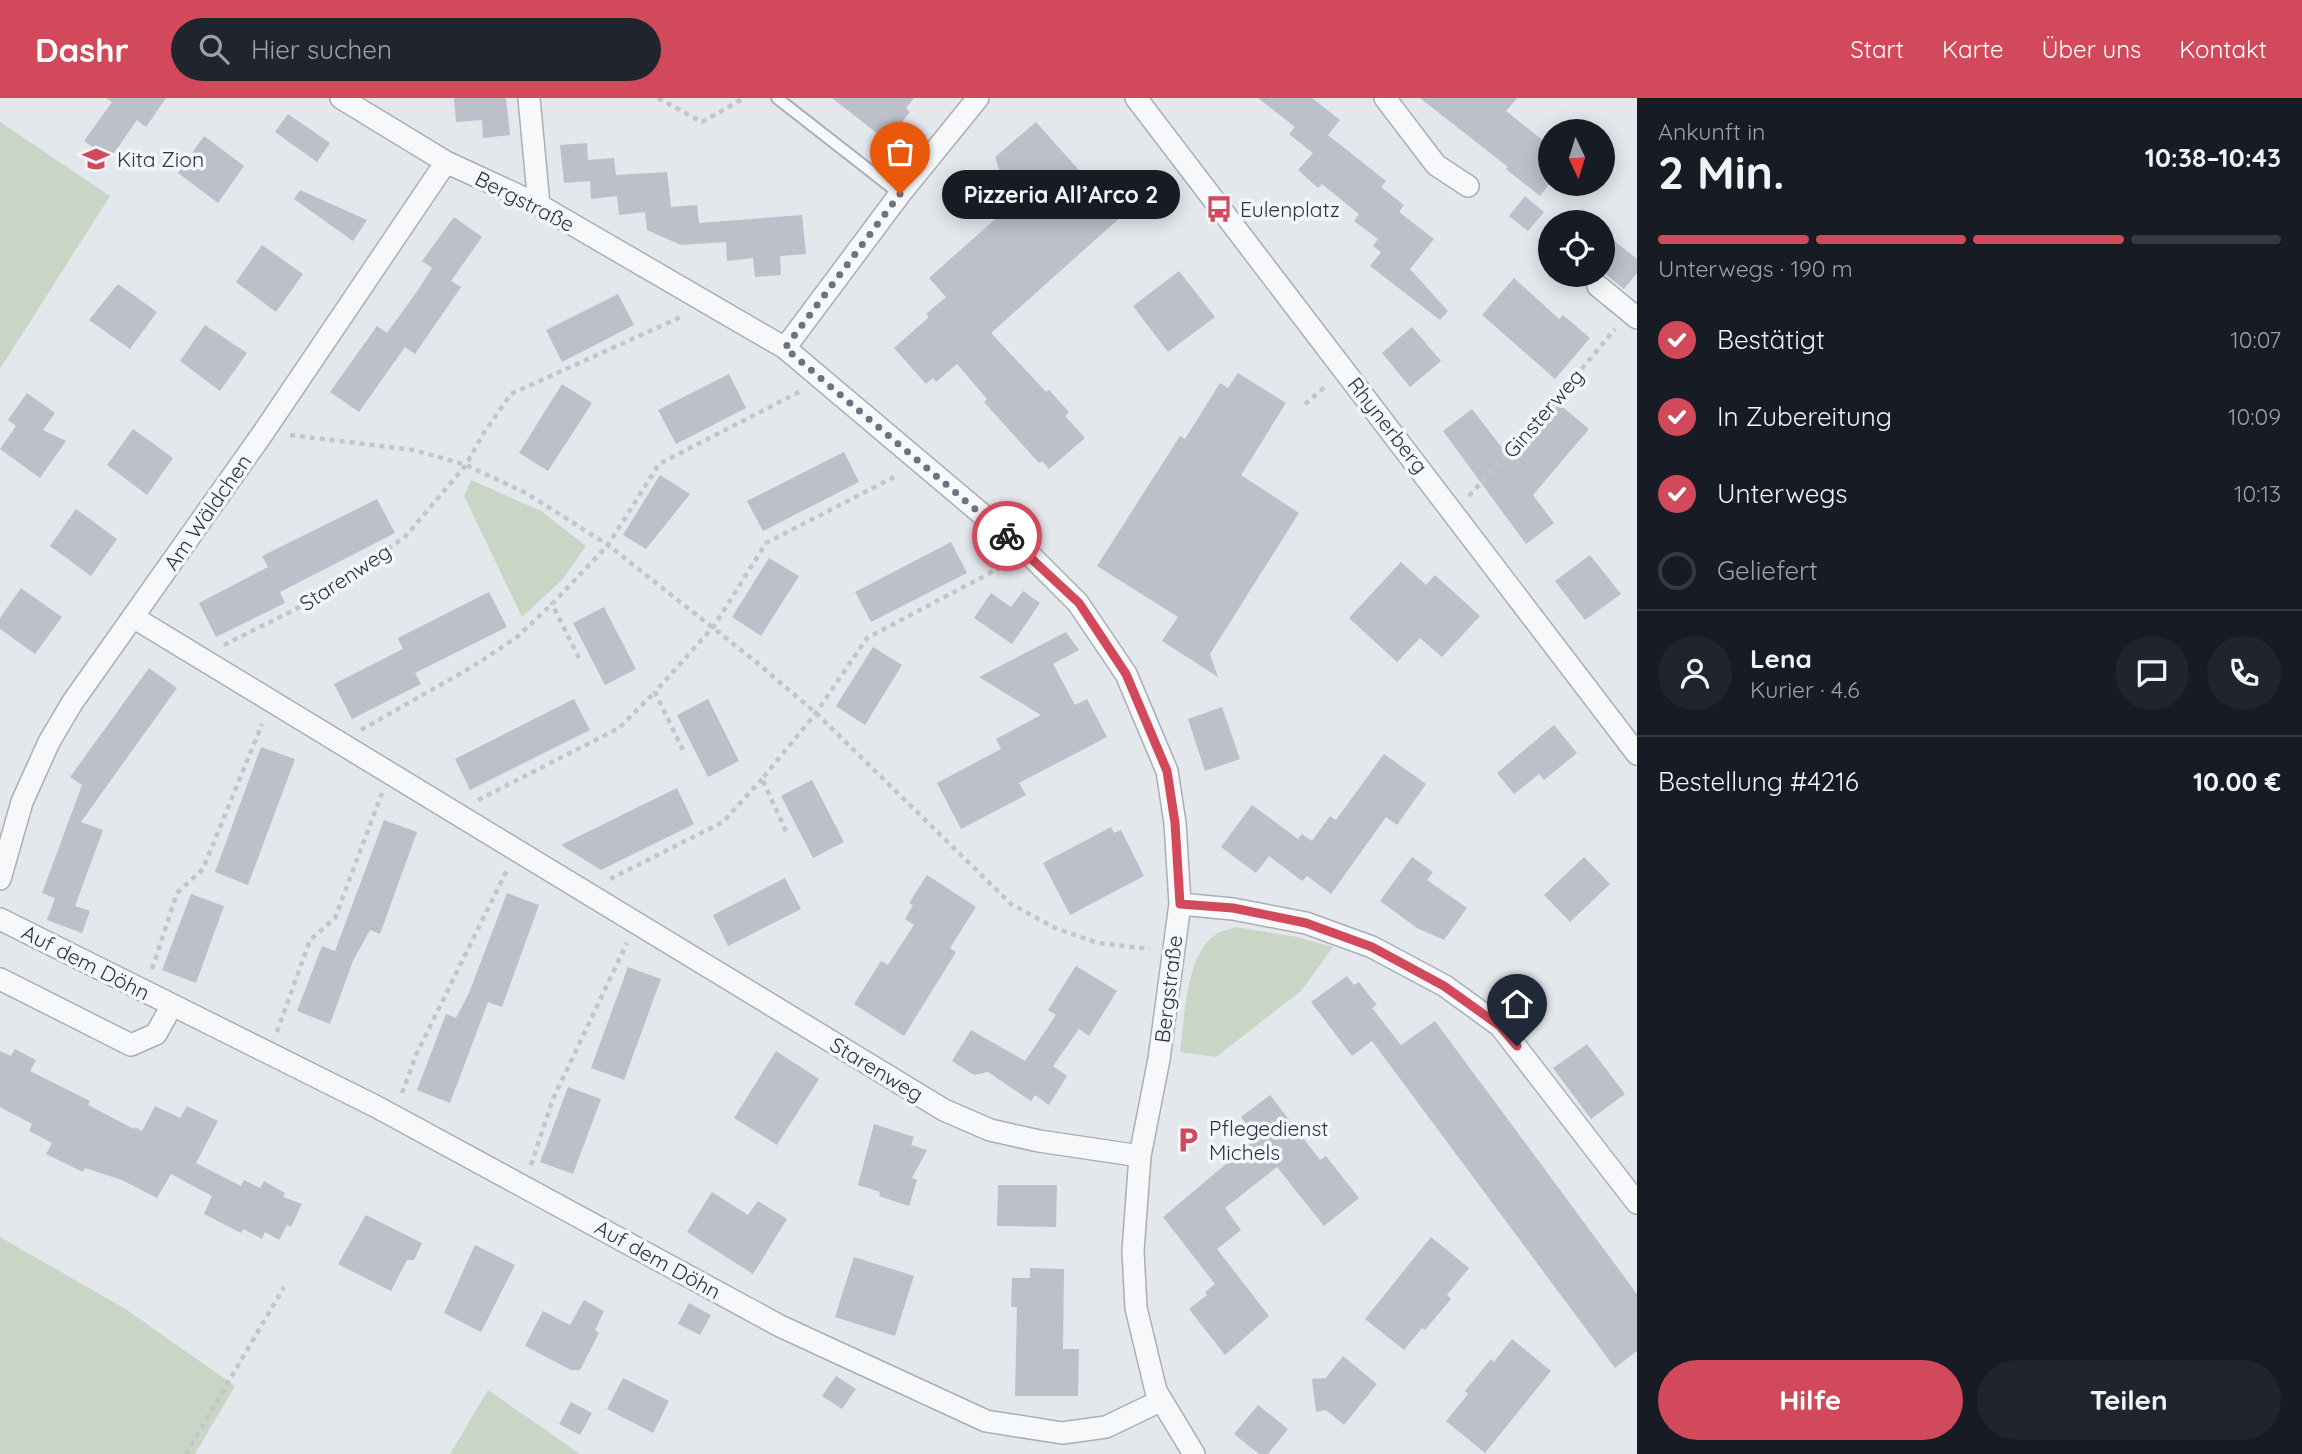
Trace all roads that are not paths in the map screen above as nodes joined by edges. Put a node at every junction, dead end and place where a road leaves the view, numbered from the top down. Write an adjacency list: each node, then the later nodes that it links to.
1 (341, 98): 7 (street, Bergstraße)
2 (529, 98): 10 (street)
3 (778, 98): 9 (lane)
4 (978, 98): 9 (street)
5 (1136, 98): 15 (street, Rhynerberg)
6 (1385, 98): 8 (street)
7 (446, 162): 10 (street, Bergstraße); 14 (street, Am Wäldchen)
8 (1468, 186)
9 (900, 194): 13 (street)
10 (539, 205): 13 (street, Bergstraße)
11 (1599, 287): 12 (street)
12 (1633, 315)
13 (785, 348): 17 (street, Bergstraße)
14 (133, 617): 16 (street, Am Wäldchen); 21 (street, Starenweg)
15 (1637, 754)
16 (0, 879)
17 (1180, 904): 21 (street, Bergstraße); 22 (street)
18 (0, 919): 20 (street, Auf dem Döhn)
19 (0, 979): 20 (street, Auf dem Döhn)
20 (172, 1007): 23 (street, Auf dem Döhn)
21 (1140, 1156): 23 (street, Bergstraße)
22 (1637, 1203)
23 (1160, 1401): 24 (street, Bergstraße)
24 (1194, 1454)

